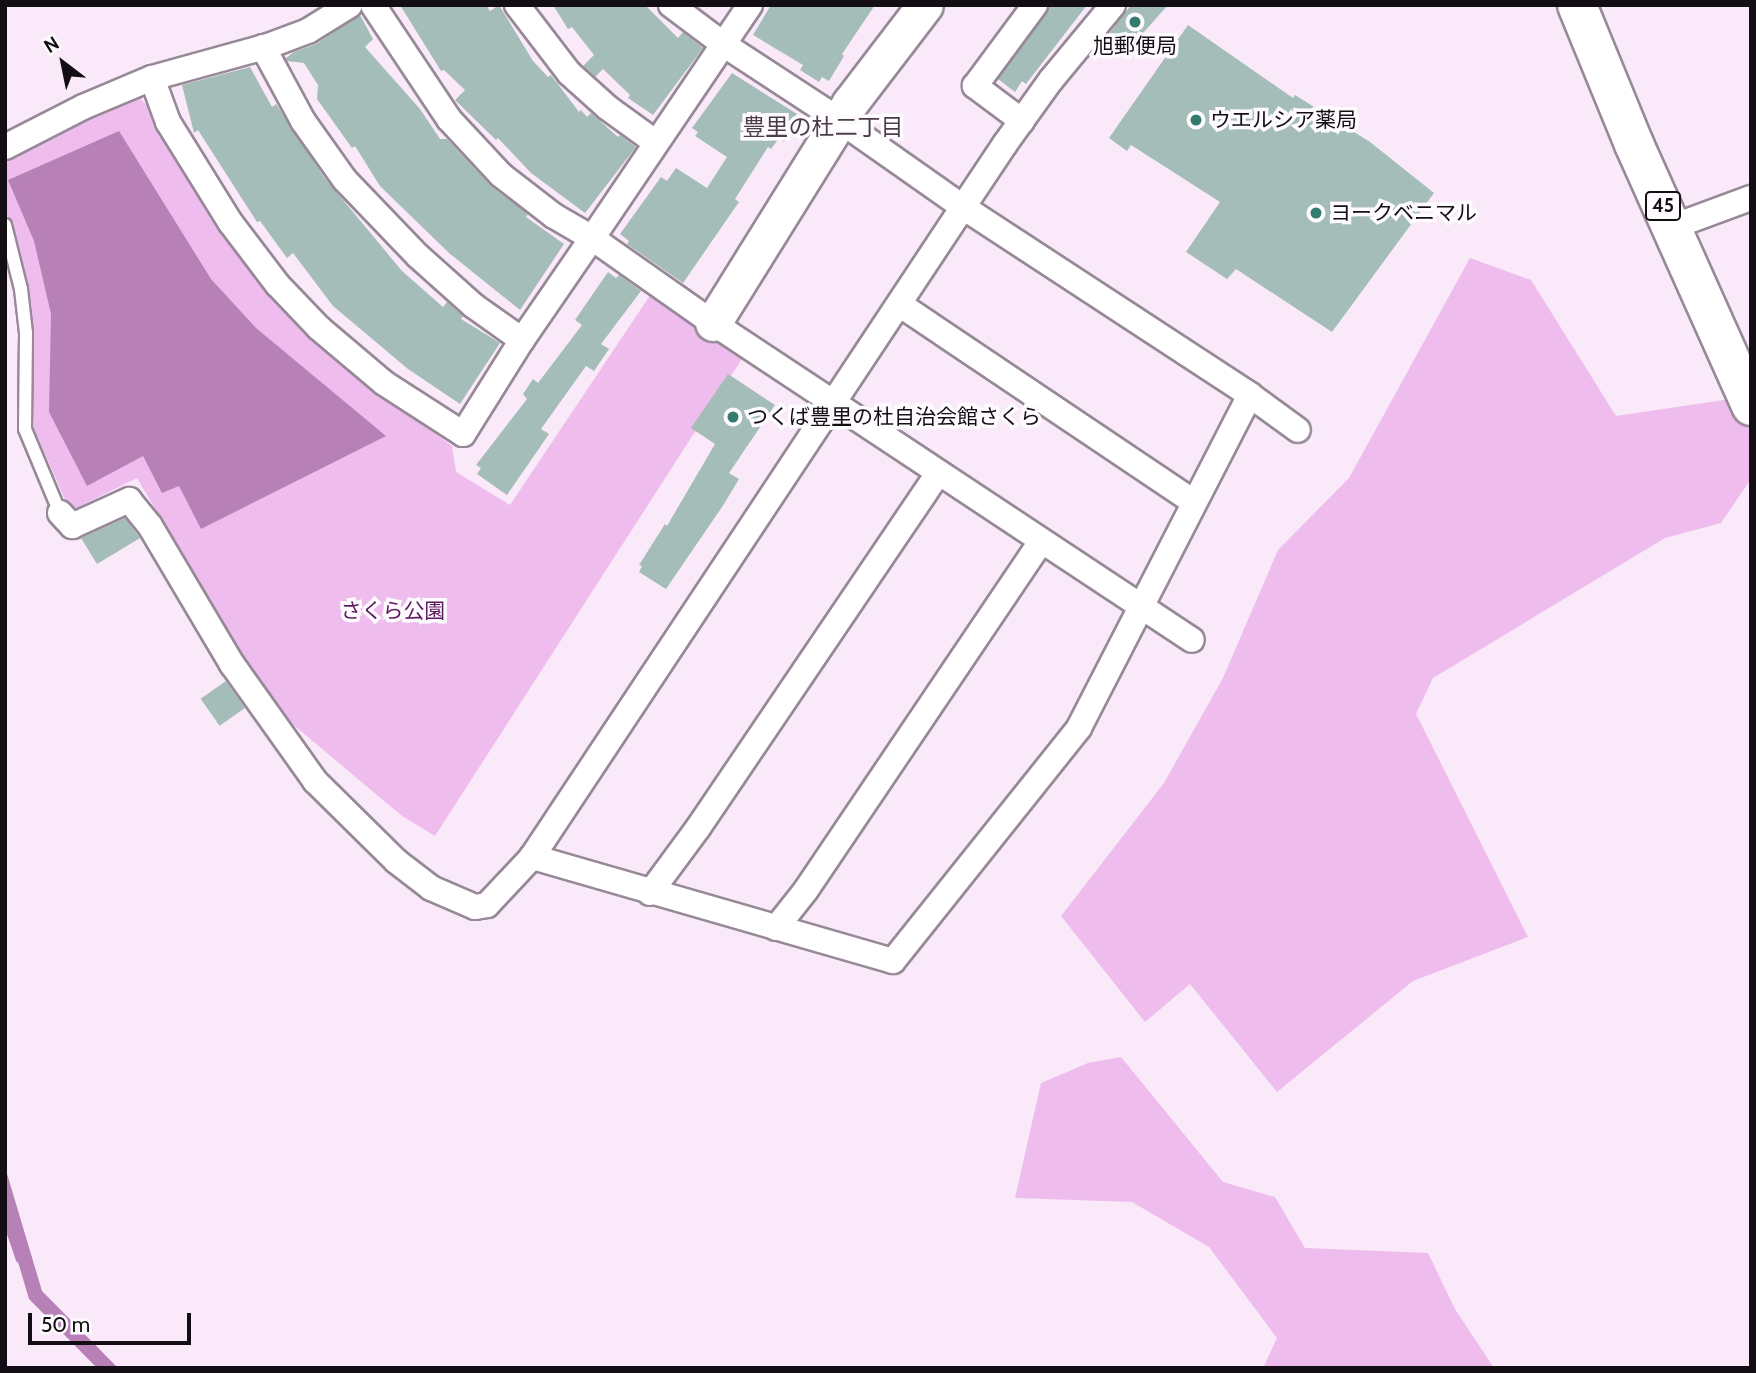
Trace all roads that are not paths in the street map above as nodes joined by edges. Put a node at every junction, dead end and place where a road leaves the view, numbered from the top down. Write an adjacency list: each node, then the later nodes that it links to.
1 (351, 5): 11 (street)
2 (373, 5): 21 (street)
3 (517, 5): 15 (street)
4 (671, 5): 10 (street)
5 (750, 5): 10 (street)
6 (925, 5): 13 (street)
7 (1035, 5): 14 (street)
8 (1113, 5): 14 (street)
9 (1577, 5): 20 (main road, 45)
10 (723, 44): 13 (street); 15 (street)
11 (263, 47): 12 (street); 24 (street)
12 (152, 78): 16 (street); 24 (street)
13 (839, 120): 18 (street); 23 (street)
14 (1022, 121): 18 (street)
15 (655, 142): 21 (street)
16 (5, 147)
17 (1751, 198): 20 (street)
18 (963, 207): 22 (street); 25 (street)
19 (5, 225): 31 (lane)
20 (1672, 227): 27 (main road, 45)
21 (592, 238): 23 (street); 24 (street)
22 (899, 304): 26 (street); 30 (street)
23 (713, 323): 26 (street)
24 (522, 340)
25 (1250, 395): 28 (street); 30 (street)
26 (834, 402): 29 (street); 35 (street)
27 (1751, 406)
28 (1298, 430)
29 (939, 474): 32 (street); 36 (street)
30 (1194, 502): 33 (street)
31 (60, 513): 35 (street)
32 (1041, 542): 33 (street); 37 (street)
33 (1140, 607): 34 (street); 37 (street)
34 (1192, 640)
35 (531, 857): 36 (street)
36 (650, 893): 37 (street)
37 (776, 928)

